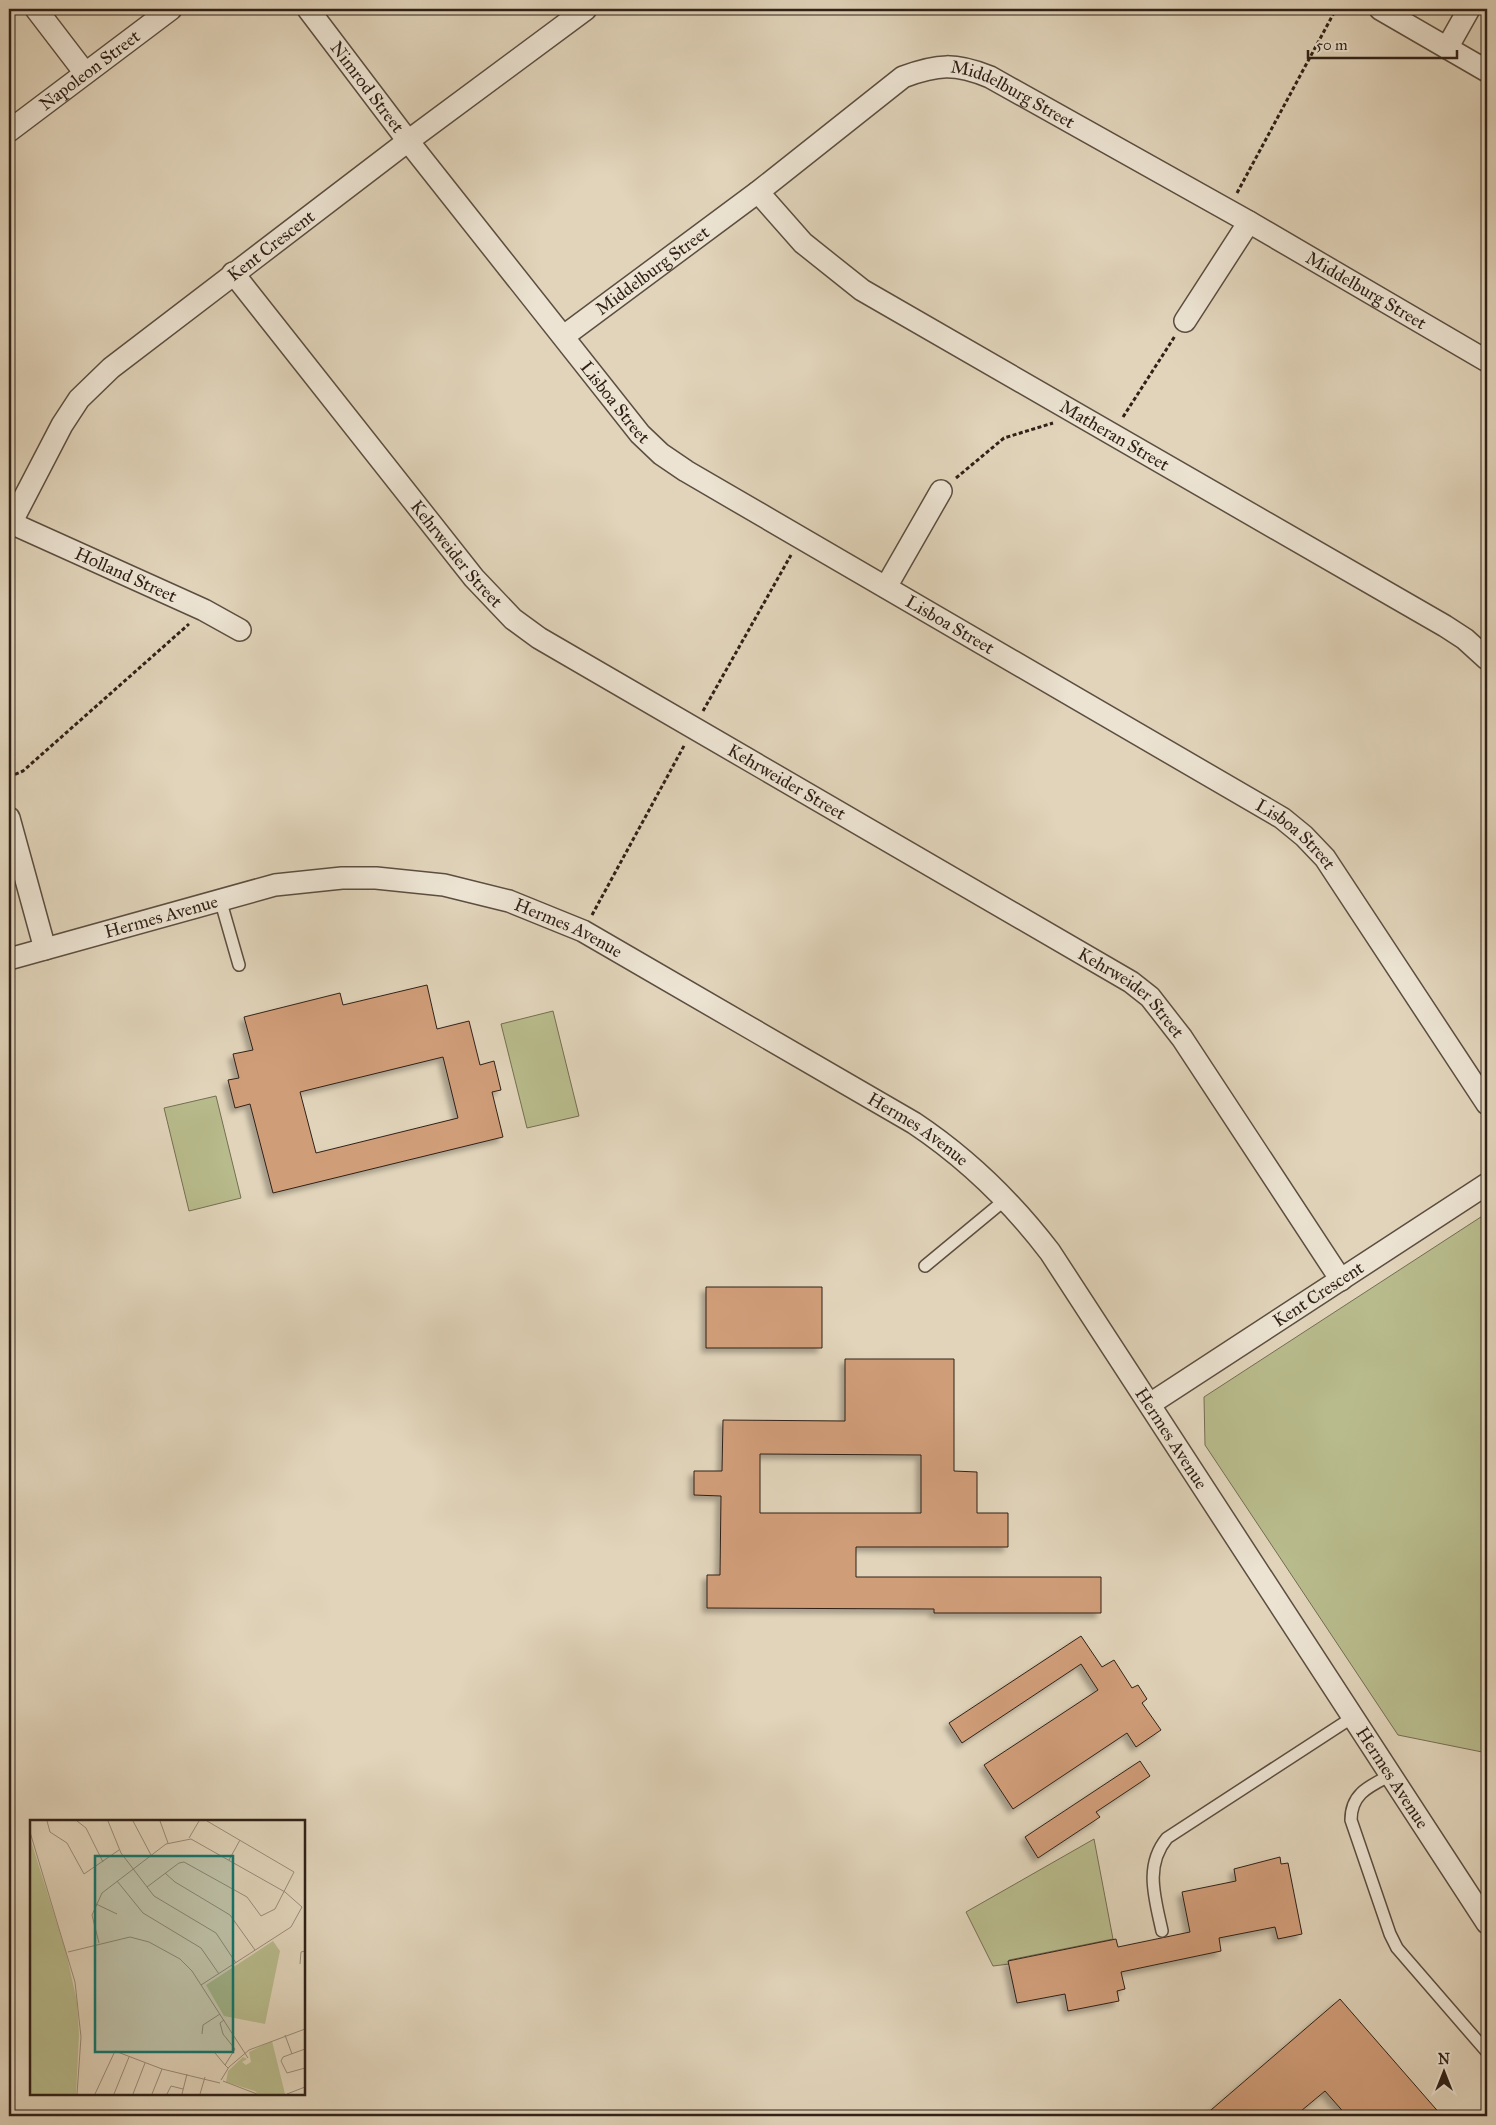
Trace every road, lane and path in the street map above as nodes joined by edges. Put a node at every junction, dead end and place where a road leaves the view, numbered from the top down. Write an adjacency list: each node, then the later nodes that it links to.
1 (36, 9): 10 (street)
2 (171, 9): 10 (street, Napoleon Street)
3 (308, 9): 12 (street, Nimrod Street)
4 (586, 9): 12 (street, Kent Crescent)
5 (1336, 9): 14 (path)
6 (1380, 9): 8 (street)
7 (1469, 9): 8 (street)
8 (1447, 48): 9 (street)
9 (1487, 71)
10 (85, 73): 11 (street, Napoleon Street)
11 (9, 131)
12 (408, 141): 16 (street, Kent Crescent); 18 (street, Lisboa Street)
13 (758, 192): 15 (street, Middelburg Street); 18 (street, Middelburg Street); 25 (street, Matheran Street)
14 (1234, 200)
15 (1249, 222): 17 (street); 19 (street, Middelburg Street)
16 (233, 274): 21 (street, Kent Crescent); 36 (street, Kehrweider Street)
17 (1185, 321)
18 (564, 336): 22 (street, Lisboa Street)
19 (1487, 362)
20 (941, 491): 22 (street)
21 (10, 525): 23 (street, Holland Street)
22 (886, 587): 32 (street, Lisboa Street)
23 (204, 610): 24 (street, Holland Street); 26 (path)
24 (240, 630)
25 (1487, 659)
26 (9, 776)
27 (9, 818): 29 (street)
28 (220, 900): 29 (street, Hermes Avenue); 31 (lane); 34 (street, Hermes Avenue)
29 (45, 949): 30 (street, Hermes Avenue)
30 (9, 959)
31 (239, 965)
32 (1487, 1104)
33 (1487, 1184): 36 (street, Kent Crescent)
34 (1006, 1199): 35 (lane); 37 (street, Hermes Avenue)
35 (925, 1266)
36 (1341, 1280): 37 (street, Kent Crescent)
37 (1150, 1404): 38 (street, Hermes Avenue)
38 (1353, 1717): 39 (street, Hermes Avenue); 41 (lane)
39 (1391, 1775): 40 (street, Hermes Avenue); 42 (lane)
40 (1487, 1923)
41 (1162, 1931)
42 (1487, 2052)

